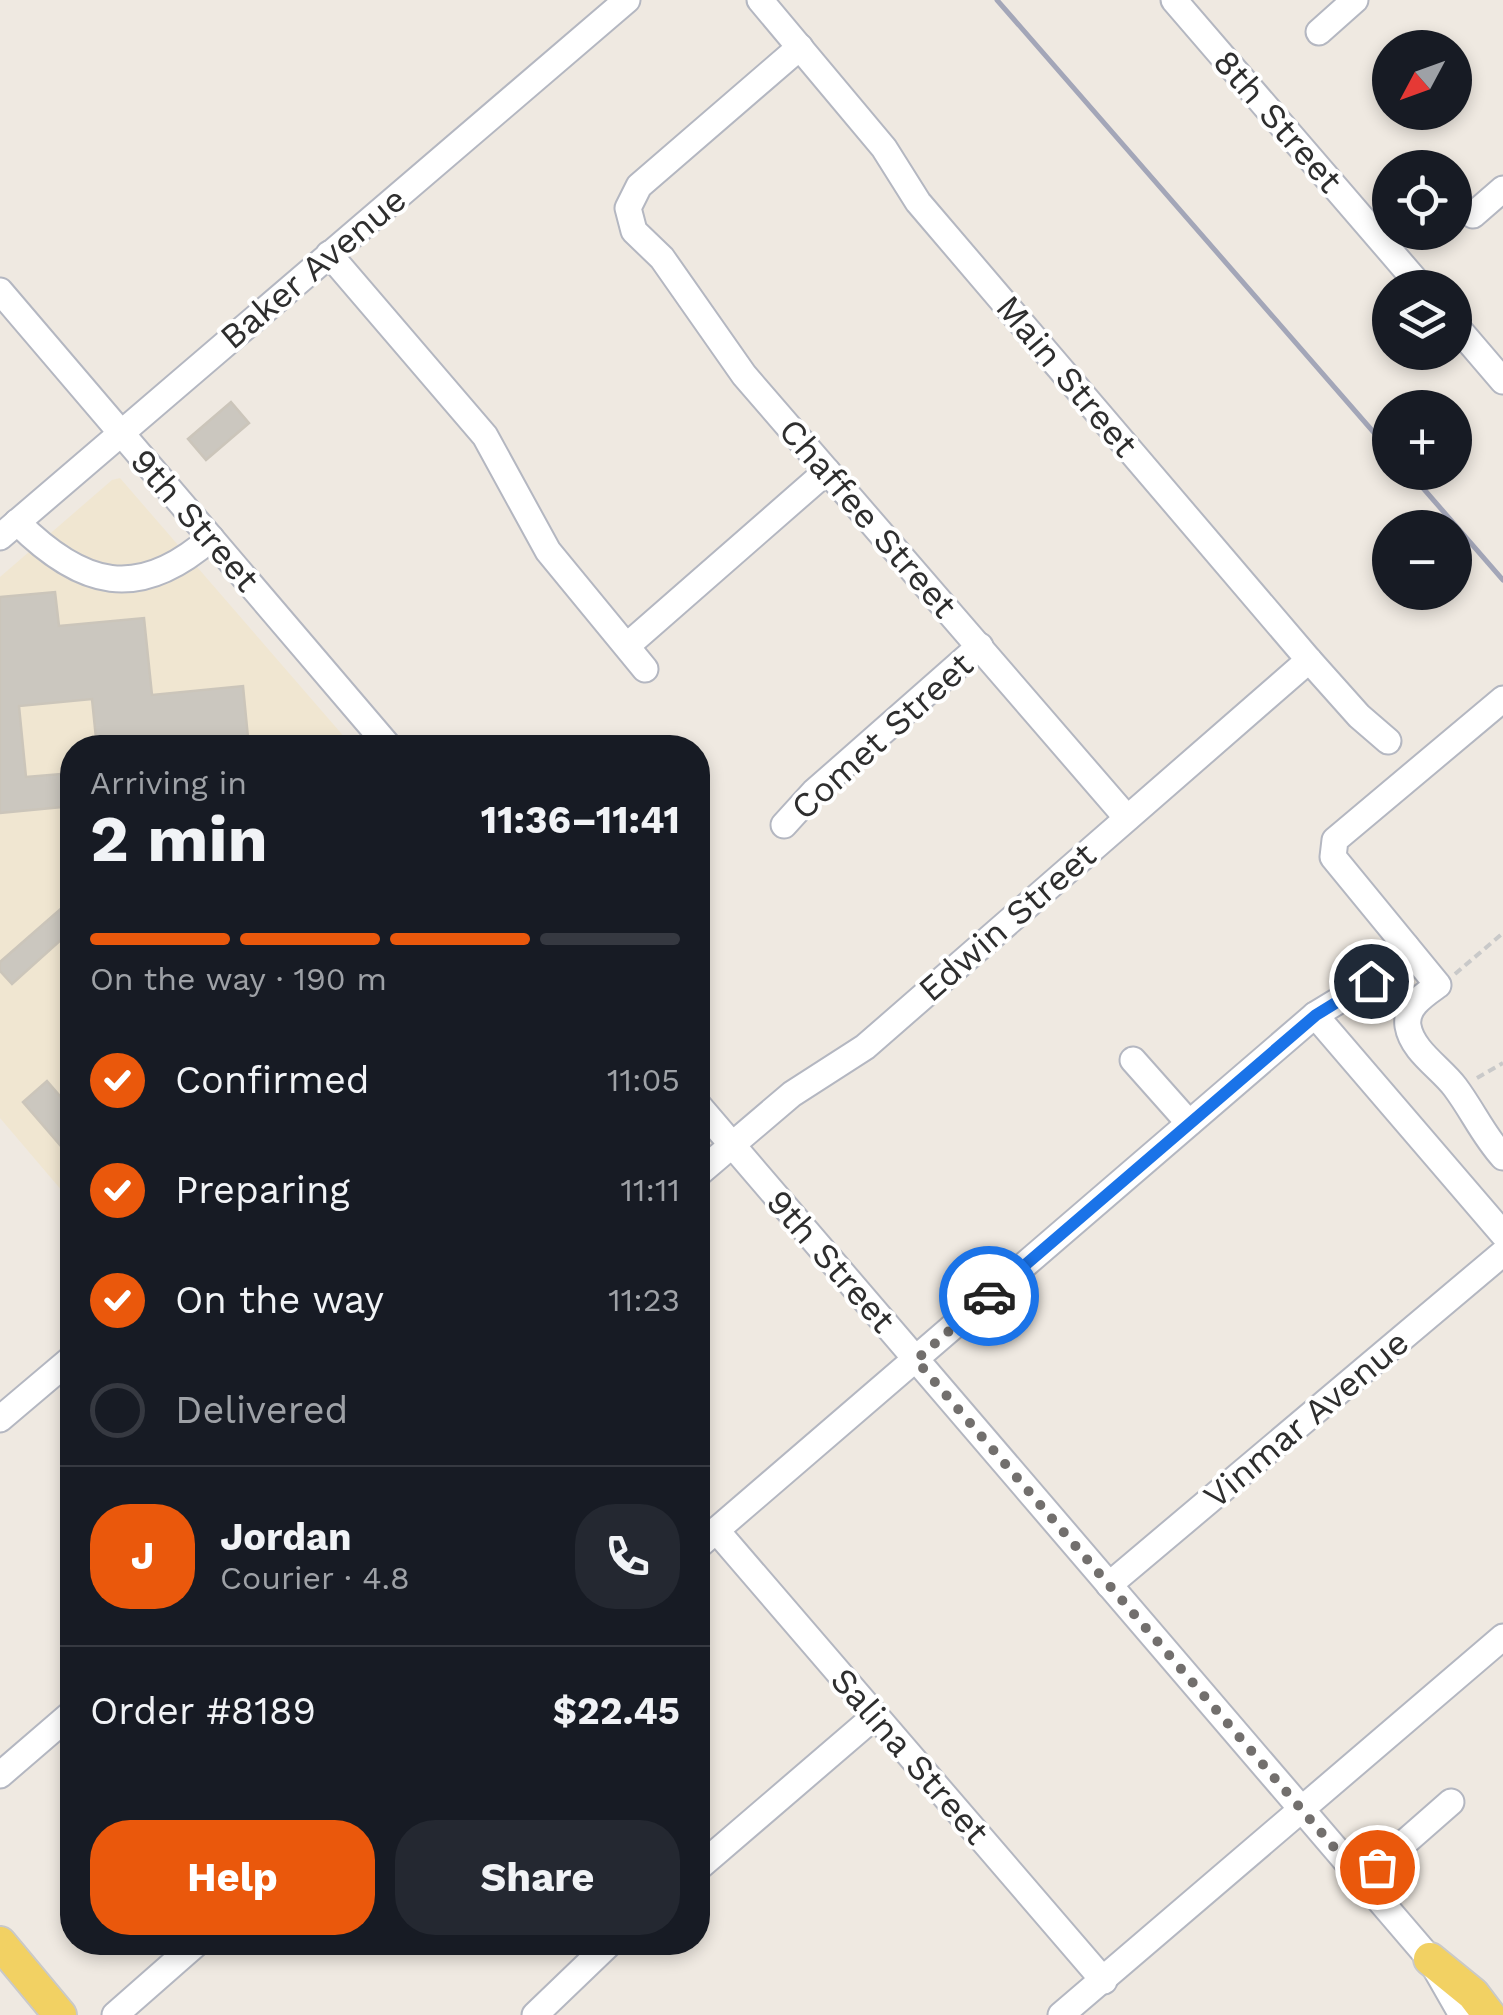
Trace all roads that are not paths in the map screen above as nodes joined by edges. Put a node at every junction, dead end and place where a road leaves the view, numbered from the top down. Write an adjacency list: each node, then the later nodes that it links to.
1 (627, 0): 9 (street, Baker Avenue)
2 (760, 0): 6 (street, Main Street)
3 (1355, 0): 5 (street)
4 (1176, 1): 10 (street, 8th Street)
5 (1319, 32)
6 (800, 46): 15 (street, Chaffee Street); 20 (street, Main Street)
7 (1503, 189): 8 (street)
8 (1473, 216)
9 (329, 254): 14 (street, Baker Avenue); 18 (street)
10 (1407, 270)
11 (0, 291): 14 (street, 9th Street)
12 (1472, 345): 13 (street)
13 (1503, 381)
14 (120, 433): 16 (street, Baker Avenue); 17 (street, 9th Street)
15 (828, 471): 18 (street); 19 (street, Chaffee Street)
16 (9, 529): 17 (street)
17 (211, 538): 23 (street, 9th Street)
18 (628, 645): 21 (street)
19 (980, 646): 25 (street, Chaffee Street); 26 (street, Comet Street)
20 (1309, 660): 24 (street, Main Street); 25 (street, Edwin Street)
21 (645, 669)
22 (1503, 699): 27 (street)
23 (379, 735)
24 (1388, 740)
25 (1127, 818): 32 (street, Edwin Street)
26 (784, 825)
27 (1406, 946): 28 (street); 33 (street)
28 (1316, 1015): 31 (street); 35 (street)
29 (1132, 1060): 31 (street)
30 (710, 1120): 32 (street, 9th Street)
31 (1189, 1123): 37 (street)
32 (731, 1144): 34 (street, Edwin Street); 37 (street, 9th Street)
33 (1503, 1158)
34 (710, 1163)
35 (1503, 1234)
36 (1503, 1253): 42 (street, Vinmar Avenue)
37 (916, 1360): 40 (street); 42 (street, 9th Street)
38 (60, 1368): 39 (street)
39 (0, 1419)
40 (710, 1535)
41 (710, 1541): 44 (street, Salina Street)
42 (1109, 1585): 48 (street, 9th Street)
43 (1503, 1637): 48 (street)
44 (875, 1716): 49 (street); 55 (street, Salina Street)
45 (60, 1723): 46 (street)
46 (0, 1775)
47 (1451, 1802): 50 (street)
48 (1302, 1810): 50 (street, 9th Street); 55 (street)
49 (710, 1858)
50 (1362, 1880): 54 (street, 9th Street)
51 (0, 1943): 56 (main road)
52 (183, 1955): 57 (street)
53 (597, 1955): 58 (street)
54 (1430, 1959): 60 (street, 9th Street); 61 (main road)
55 (1104, 1981): 59 (street)
56 (60, 2015)
57 (116, 2015)
58 (534, 2015)
59 (1060, 2015)
60 (1462, 2015)
61 (1489, 2015)

